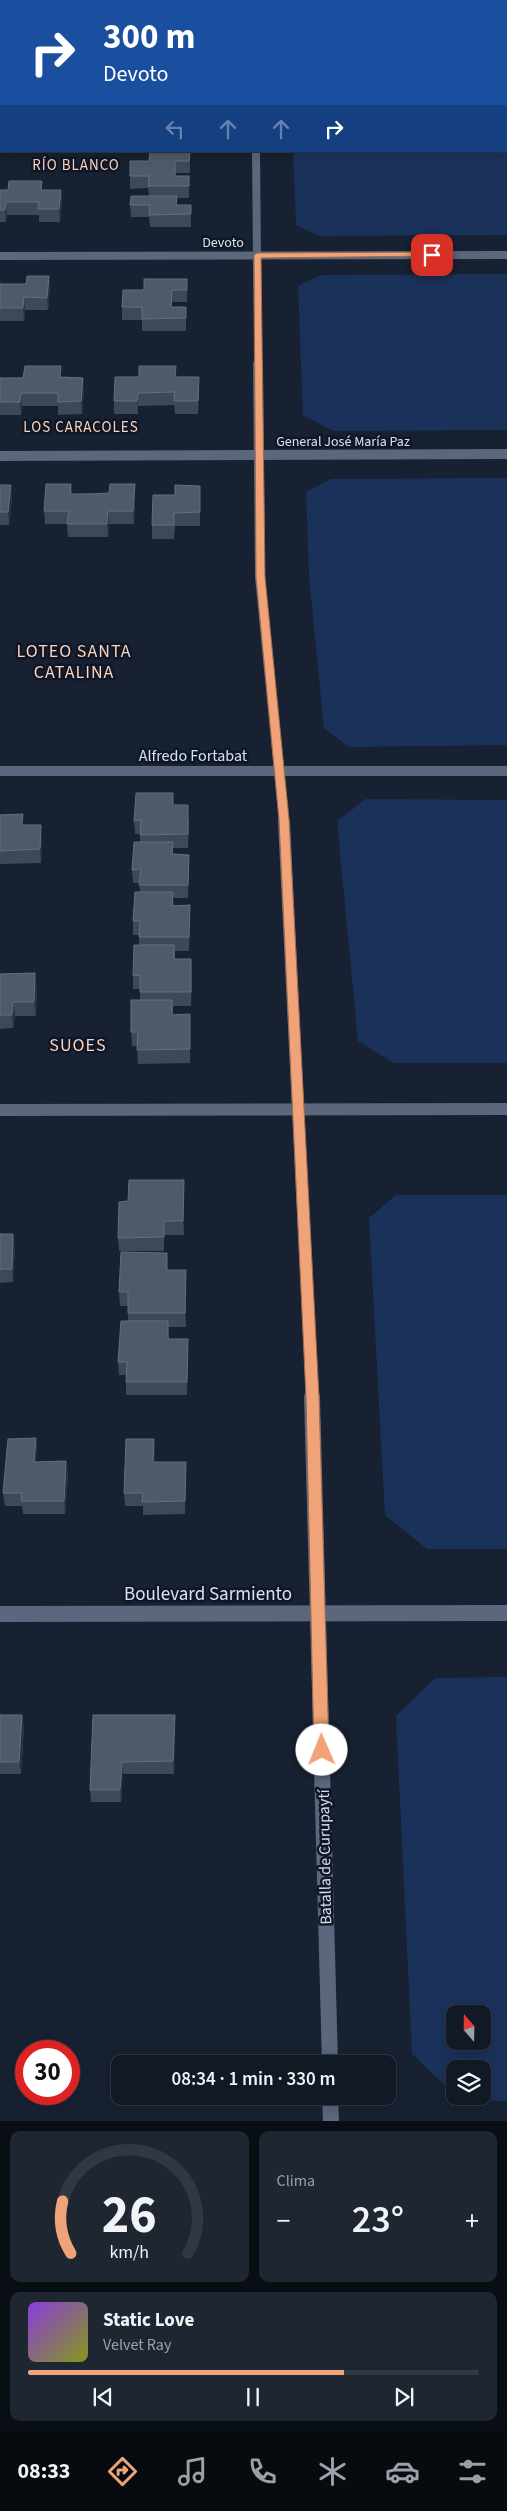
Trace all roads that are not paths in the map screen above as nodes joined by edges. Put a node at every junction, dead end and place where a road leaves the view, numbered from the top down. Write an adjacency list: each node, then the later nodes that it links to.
1 (256, 152): 2 (street, Batalla de Curupaytí)
2 (257, 255): 3 (street, Devoto); 4 (street, Devoto); 6 (street, Batalla de Curupaytí)
3 (507, 255)
4 (0, 256)
5 (507, 454): 6 (street, General José María Paz)
6 (259, 455): 7 (street, General José María Paz); 9 (street, Batalla de Curupaytí)
7 (0, 456)
8 (0, 771): 9 (street, Alfredo Fortabat)
9 (279, 771): 10 (street, Alfredo Fortabat); 13 (street, Batalla de Curupaytí)
10 (507, 771)
11 (507, 1109): 13 (street)
12 (0, 1110): 13 (street)
13 (299, 1110): 15 (street, Batalla de Curupaytí)
14 (507, 1612): 15 (street, Boulevard Sarmiento)
15 (318, 1613): 16 (street, Boulevard Sarmiento); 17 (street, Batalla de Curupaytí)
16 (0, 1614)
17 (330, 2055)
18 (330, 2105): 19 (street)
19 (331, 2121)

